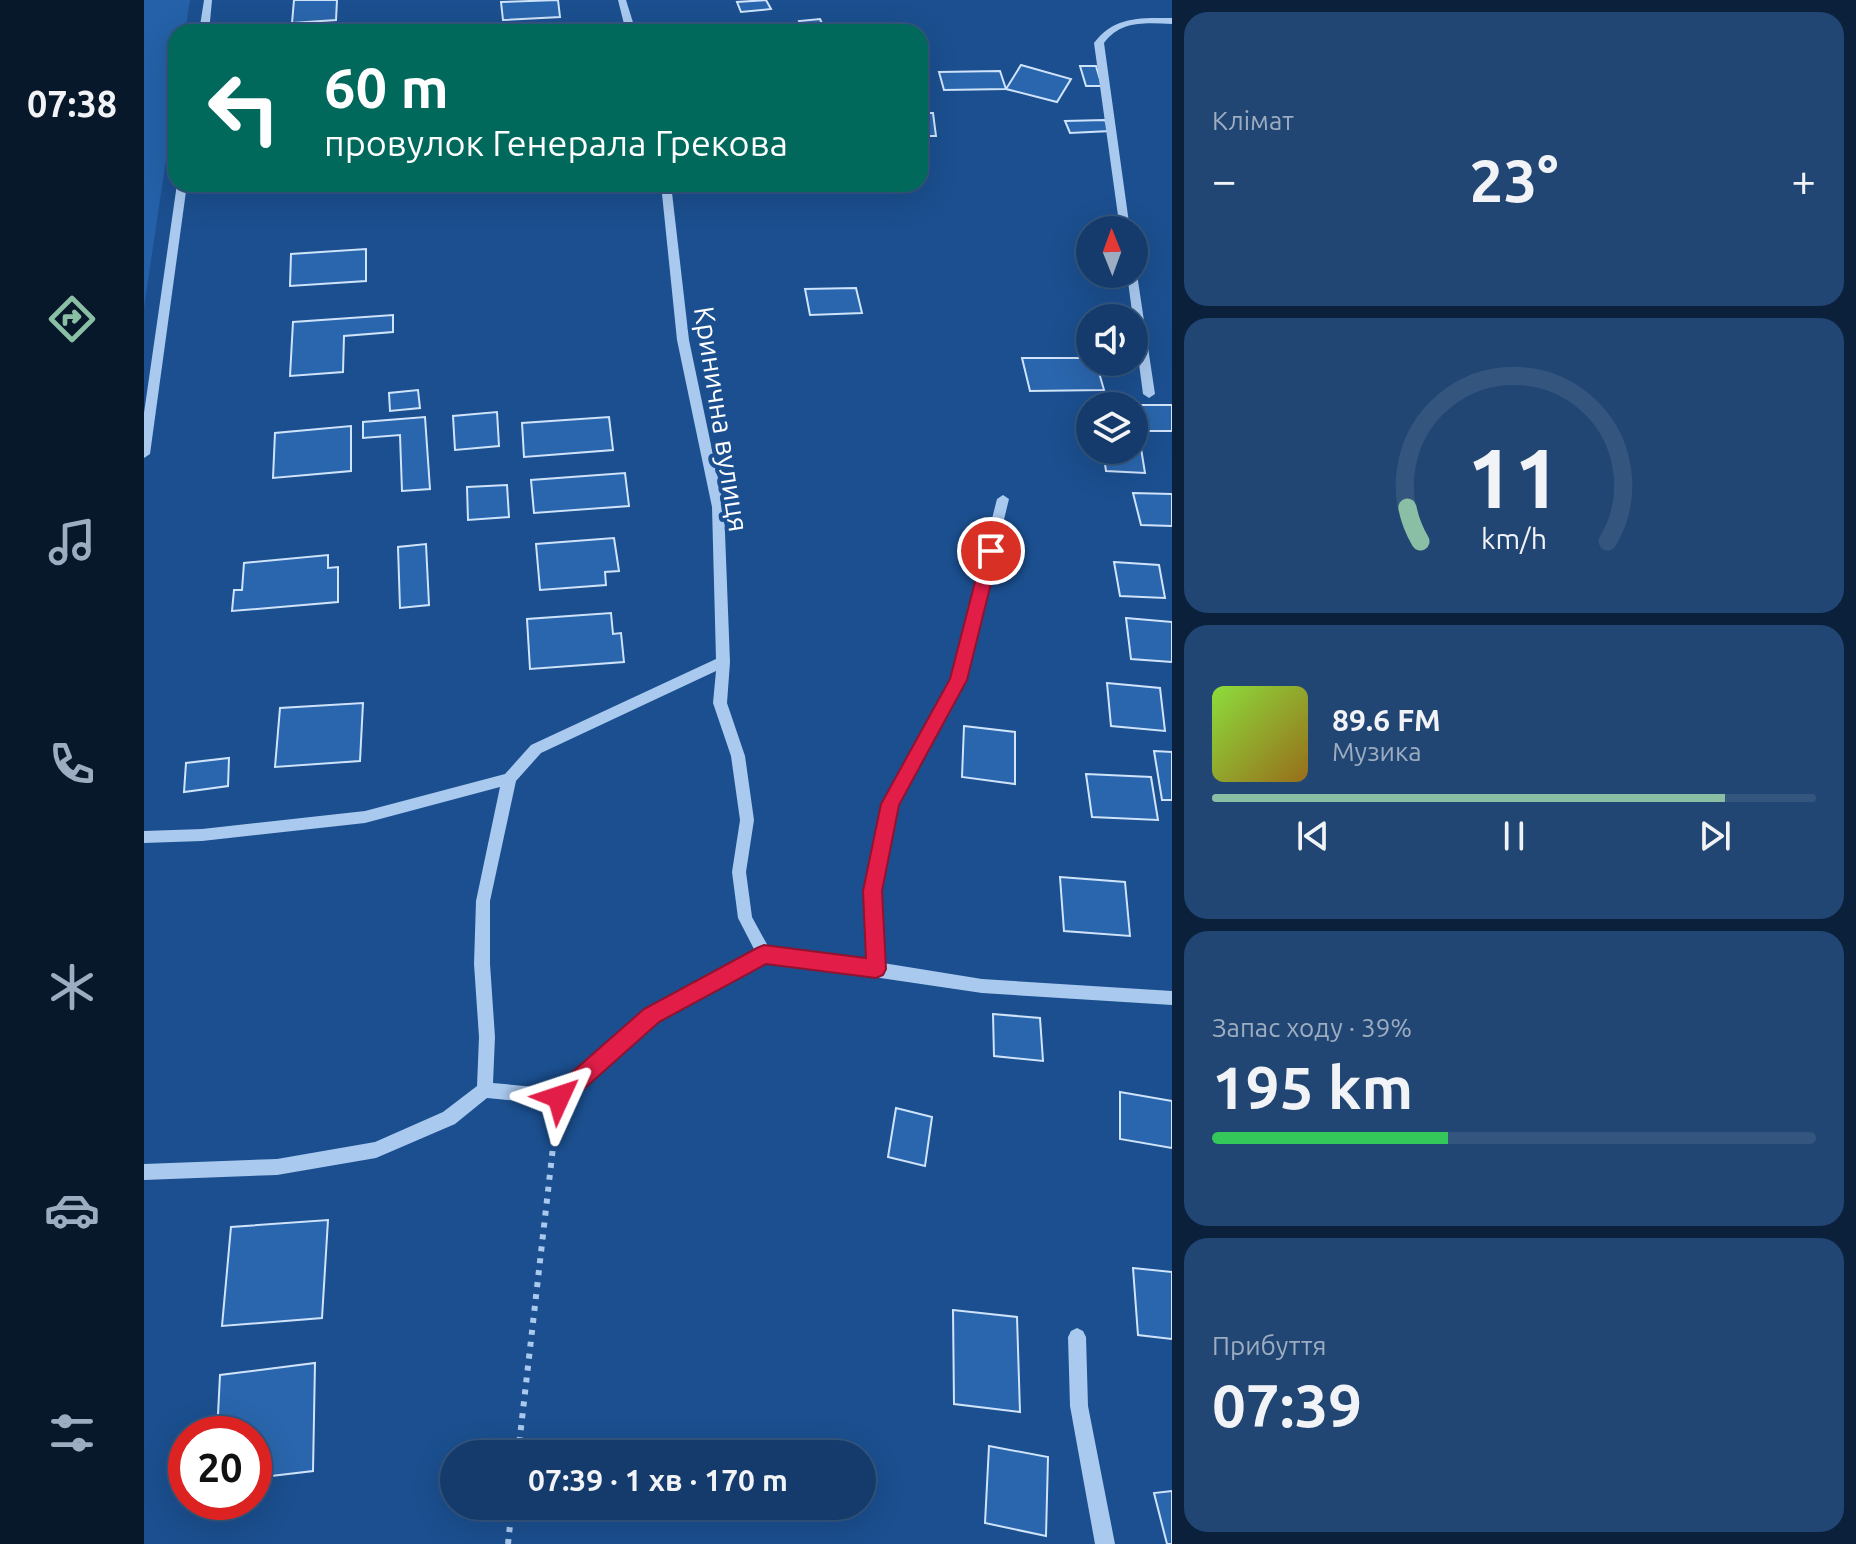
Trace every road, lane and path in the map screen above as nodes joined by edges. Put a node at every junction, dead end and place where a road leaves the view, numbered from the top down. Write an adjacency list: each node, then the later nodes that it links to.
1 (208, 0): 4 (street)
2 (622, 0): 5 (street)
3 (1172, 21): 8 (street)
4 (205, 24)
5 (629, 24)
6 (181, 192): 11 (street)
7 (667, 192): 13 (street, Кринична вулиця)
8 (1123, 216)
9 (1134, 288): 10 (street)
10 (1149, 394)
11 (144, 454)
12 (1003, 499): 17 (street)
13 (723, 662): 14 (street); 16 (street, Кринична вулиця)
14 (509, 779): 15 (street); 19 (street)
15 (144, 837)
16 (764, 954): 17 (street); 20 (street)
17 (876, 969): 18 (street)
18 (1172, 998)
19 (485, 1090): 20 (street); 21 (street)
20 (559, 1097): 23 (path)
21 (144, 1172)
22 (1077, 1337): 26 (street)
23 (520, 1440)
24 (511, 1520): 25 (path)
25 (508, 1544)
26 (1105, 1544)

